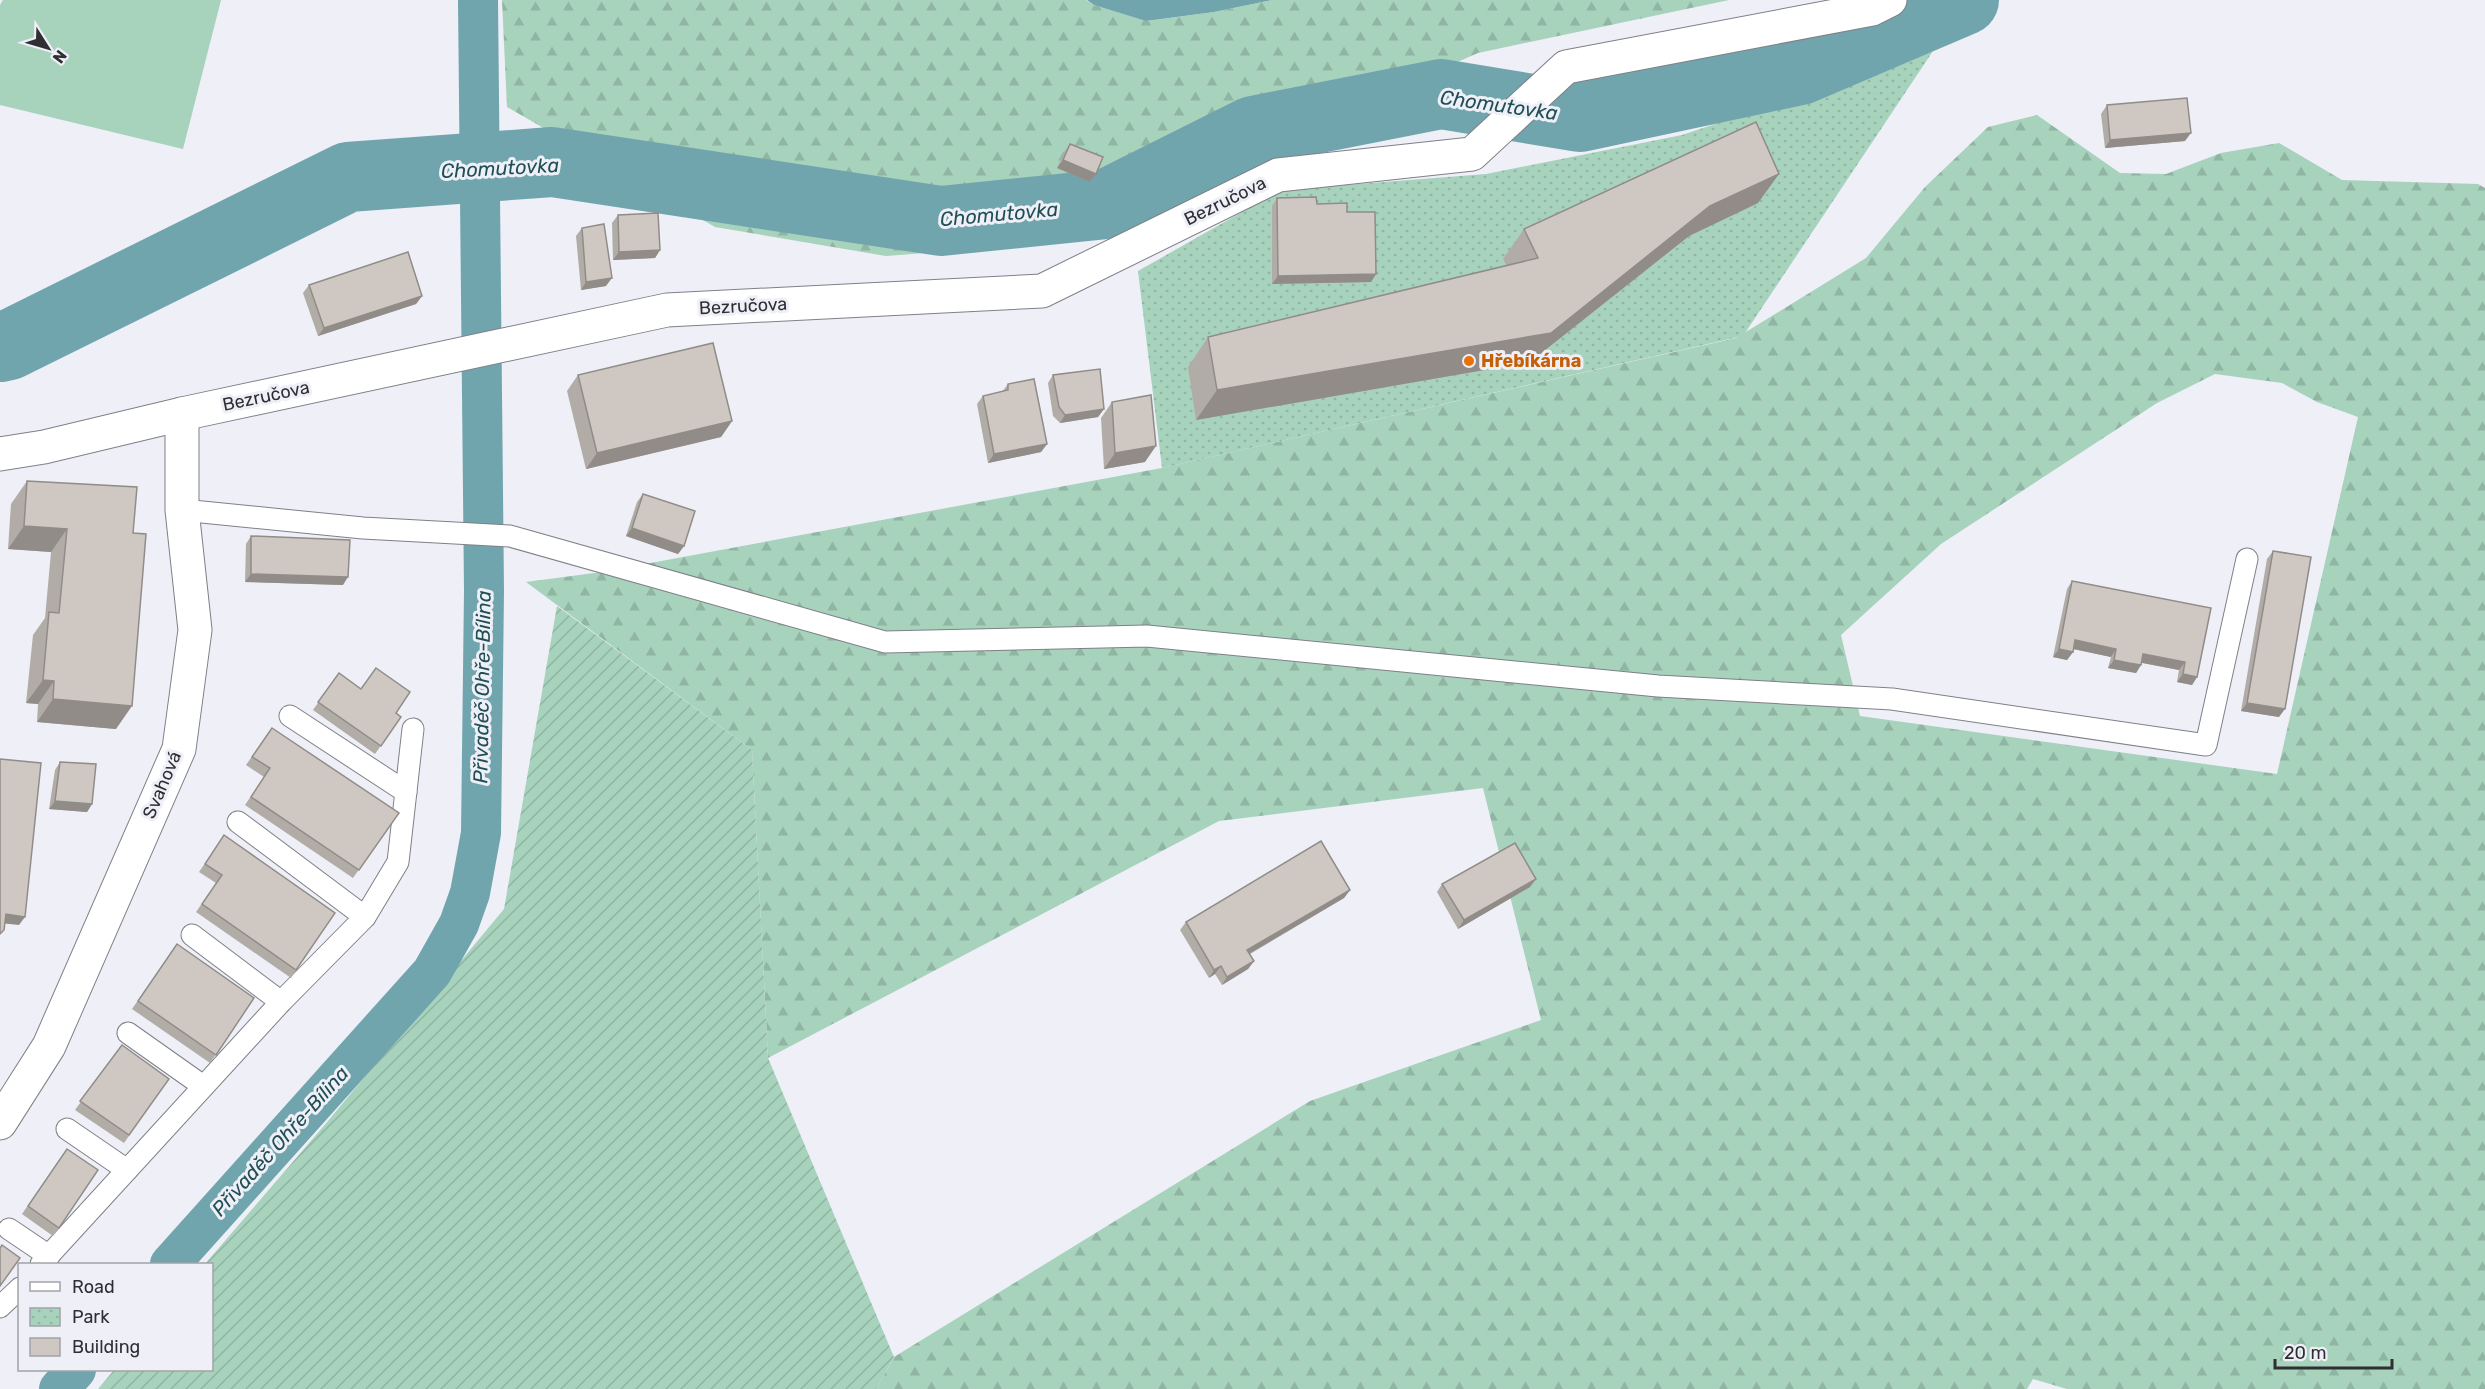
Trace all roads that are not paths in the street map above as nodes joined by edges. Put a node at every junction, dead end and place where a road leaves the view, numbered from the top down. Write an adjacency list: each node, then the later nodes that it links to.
1 (1890, 0): 2 (street, Bezručova)
2 (182, 414): 3 (street, Bezručova); 4 (street, Svahová)
3 (0, 454)
4 (182, 510): 5 (lane); 15 (street, Svahová)
5 (2247, 559)
6 (290, 716): 8 (lane)
7 (413, 729): 8 (lane)
8 (406, 792): 10 (lane)
9 (238, 822): 10 (lane)
10 (365, 917): 12 (lane)
11 (192, 935): 12 (lane)
12 (281, 1002): 14 (lane)
13 (128, 1033): 14 (lane)
14 (203, 1086): 17 (lane)
15 (0, 1123)
16 (67, 1129): 17 (lane)
17 (127, 1170): 19 (lane)
18 (9, 1229): 19 (lane)
19 (45, 1260)
20 (18, 1290): 21 (lane)
21 (0, 1307)

